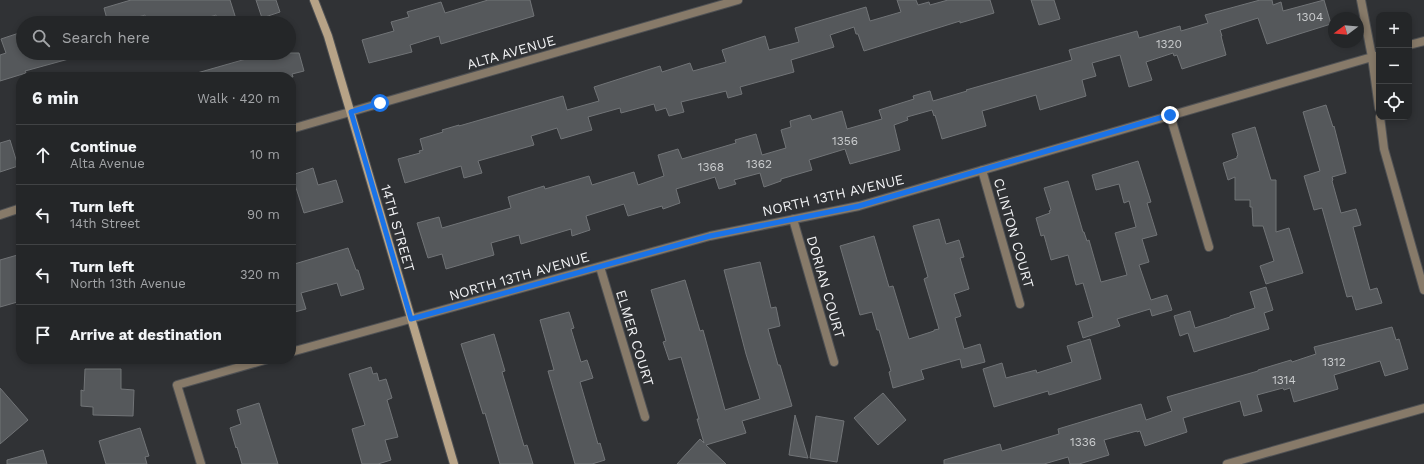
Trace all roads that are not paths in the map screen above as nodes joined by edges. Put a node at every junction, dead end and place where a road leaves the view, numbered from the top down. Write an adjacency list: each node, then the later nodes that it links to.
1 (314, 0): 7 (street, 14TH STREET)
2 (738, 0): 7 (street, ALTA AVENUE)
3 (1361, 0): 6 (street)
4 (1424, 41): 5 (street)
5 (1412, 44)
6 (1376, 56): 8 (street, NORTH 13TH AVENUE)
7 (351, 112): 10 (street, ALTA AVENUE); 19 (street, 14TH STREET)
8 (1170, 115): 11 (street, NORTH 13TH AVENUE); 15 (street)
9 (1380, 120): 17 (street)
10 (296, 128)
11 (982, 170): 14 (street, NORTH 13TH AVENUE); 18 (street, CLINTON COURT)
12 (16, 210): 13 (street)
13 (0, 215)
14 (793, 219): 16 (street, NORTH 13TH AVENUE); 21 (street, DORIAN COURT)
15 (1209, 247)
16 (600, 267): 19 (street, NORTH 13TH AVENUE); 24 (street, ELMER COURT)
17 (1424, 290)
18 (1020, 304)
19 (411, 319): 20 (street, NORTH 13TH AVENUE); 27 (street, 14TH STREET)
20 (296, 351)
21 (834, 362)
22 (250, 364): 26 (street)
23 (1424, 408): 25 (street)
24 (645, 417)
25 (1247, 461): 28 (street)
26 (201, 464)
27 (454, 464)
28 (1227, 464)

